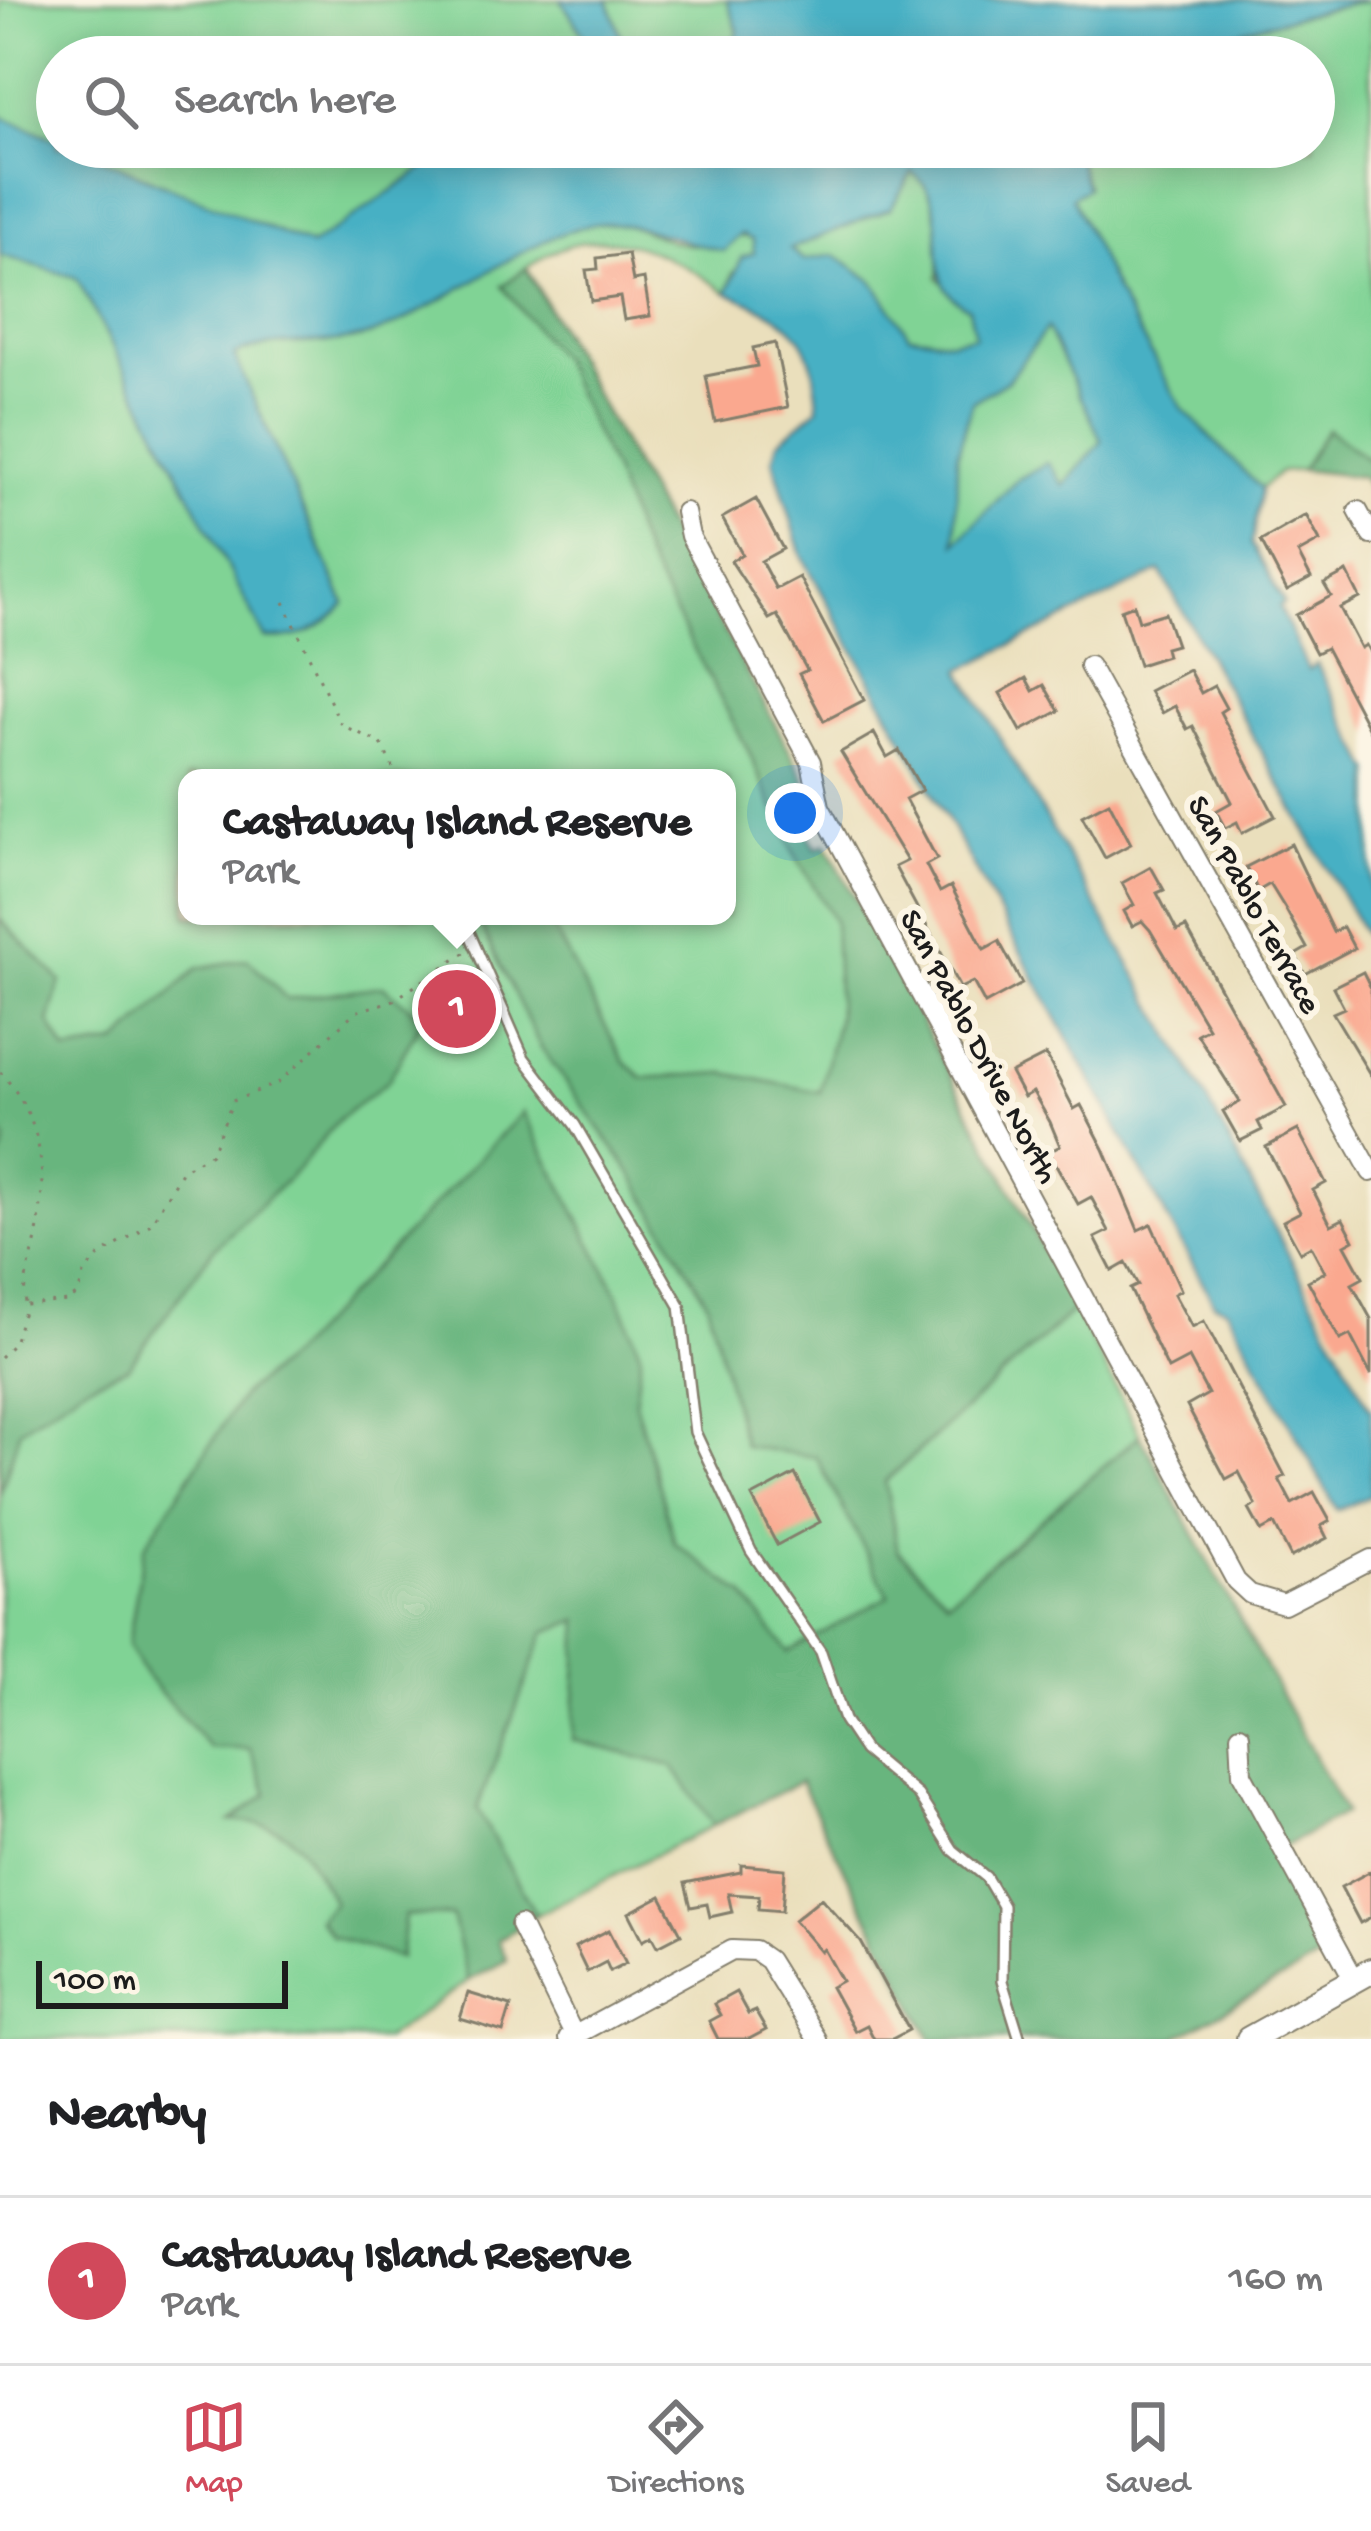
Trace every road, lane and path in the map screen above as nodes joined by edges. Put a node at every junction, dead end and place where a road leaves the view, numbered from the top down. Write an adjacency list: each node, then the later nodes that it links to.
1 (1358, 511): 3 (street)
2 (685, 512): 13 (street, San Pablo Drive North)
3 (1371, 535)
4 (284, 602): 6 (path)
5 (1089, 666): 10 (street, San Pablo Terrace)
6 (394, 769)
7 (467, 925): 8 (lane)
8 (478, 945): 11 (path); 19 (lane)
9 (0, 1072): 11 (path)
10 (1371, 1172)
11 (26, 1305): 12 (path)
12 (0, 1357)
13 (1370, 1564)
14 (1240, 1735): 16 (street)
15 (520, 1925): 17 (street)
16 (1363, 1976): 20 (street)
17 (572, 2038): 18 (street)
18 (817, 2039)
19 (1020, 2039)
20 (1249, 2039)

